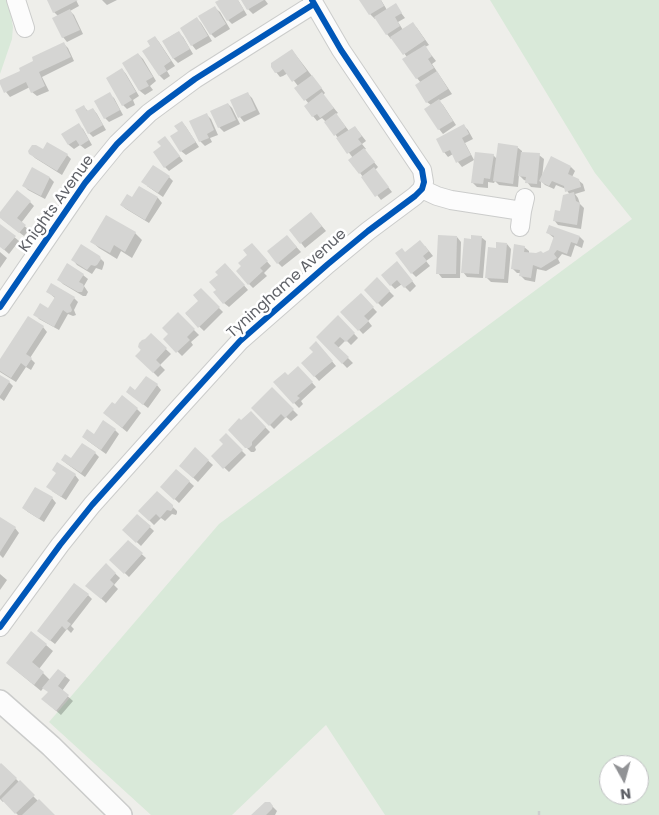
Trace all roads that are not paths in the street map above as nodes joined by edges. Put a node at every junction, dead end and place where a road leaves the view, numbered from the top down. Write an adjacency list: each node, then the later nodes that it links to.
1 (16, 0): 3 (street)
2 (313, 2): 4 (street); 6 (street, Knights Avenue)
3 (25, 28)
4 (422, 188): 5 (street); 7 (street, Tyninghame Avenue)
5 (522, 212)
6 (0, 307)
7 (0, 627)
8 (0, 701): 9 (street)
9 (121, 815)

